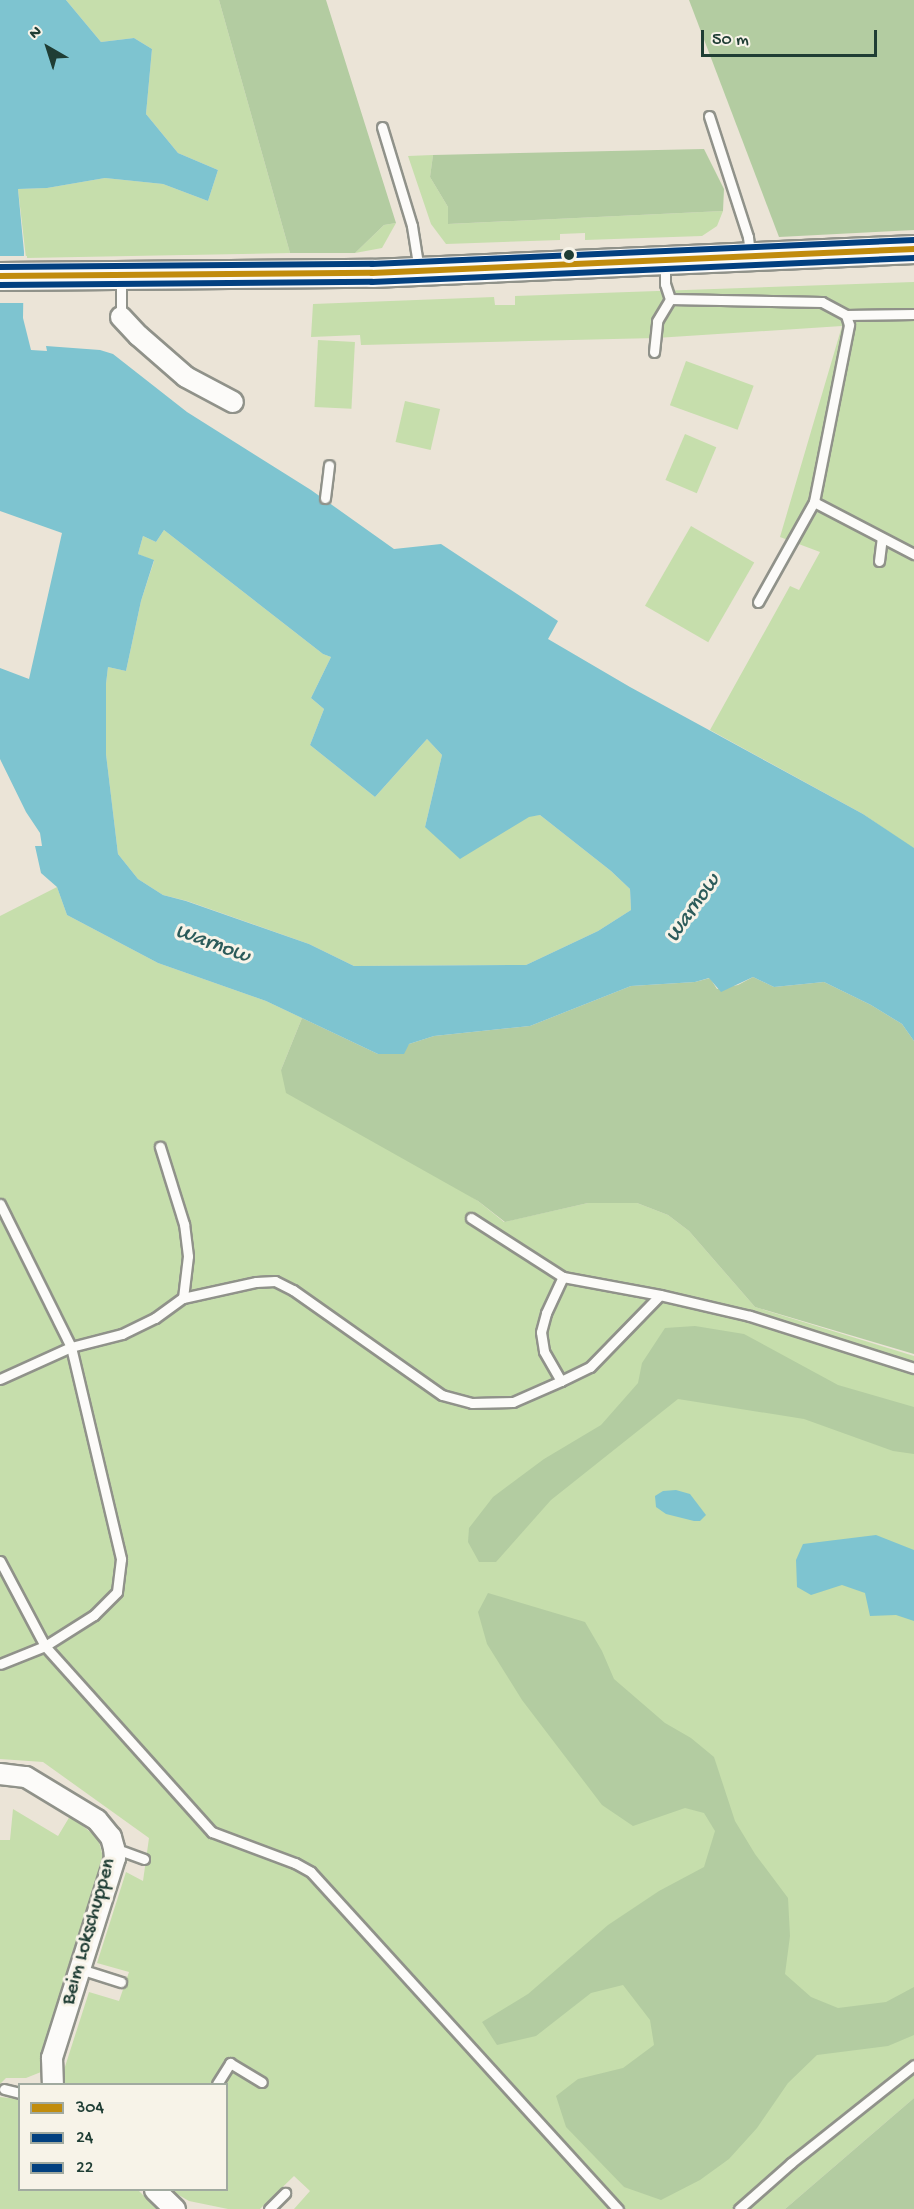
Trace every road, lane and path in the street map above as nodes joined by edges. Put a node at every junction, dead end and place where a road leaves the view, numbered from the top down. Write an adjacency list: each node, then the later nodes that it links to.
1 (709, 116): 3 (lane)
2 (382, 127): 6 (lane)
3 (750, 248): 4 (main road); 5 (main road)
4 (914, 249)
5 (665, 261): 6 (main road); 9 (lane)
6 (419, 271): 7 (main road)
7 (121, 275): 8 (main road); 12 (lane)
8 (0, 276)
9 (670, 299): 11 (lane); 13 (lane)
10 (914, 314): 11 (lane)
11 (846, 315): 17 (lane)
12 (121, 317): 14 (street)
13 (654, 352)
14 (233, 402)
15 (329, 465): 16 (lane)
16 (325, 498)
17 (814, 502): 18 (lane); 21 (lane)
18 (882, 538): 19 (lane); 20 (lane)
19 (914, 554)
20 (879, 561)
21 (758, 602)
22 (160, 1147): 27 (lane)
23 (0, 1204): 28 (lane)
24 (471, 1218): 25 (lane)
25 (563, 1277): 26 (lane); 31 (lane)
26 (660, 1295): 29 (lane); 31 (lane)
27 (183, 1298): 28 (lane); 31 (lane)
28 (71, 1347): 30 (lane); 33 (lane)
29 (914, 1368)
30 (0, 1379)
31 (561, 1382)
32 (0, 1561): 33 (lane)
33 (45, 1646): 34 (lane); 50 (lane)
34 (0, 1664)
35 (0, 1774): 36 (street, Beim Lokschuppen)
36 (114, 1848): 37 (lane); 38 (street, Beim Lokschuppen)
37 (144, 1859)
38 (80, 1969): 39 (lane); 42 (street, Beim Lokschuppen)
39 (121, 1982)
40 (914, 2065): 51 (lane)
41 (262, 2082): 43 (lane)
42 (53, 2083)
43 (218, 2083)
44 (4, 2090): 45 (lane)
45 (18, 2093)
46 (156, 2191): 48 (street)
47 (285, 2193): 49 (lane)
48 (176, 2209)
49 (269, 2209)
50 (618, 2209)
51 (739, 2209)

